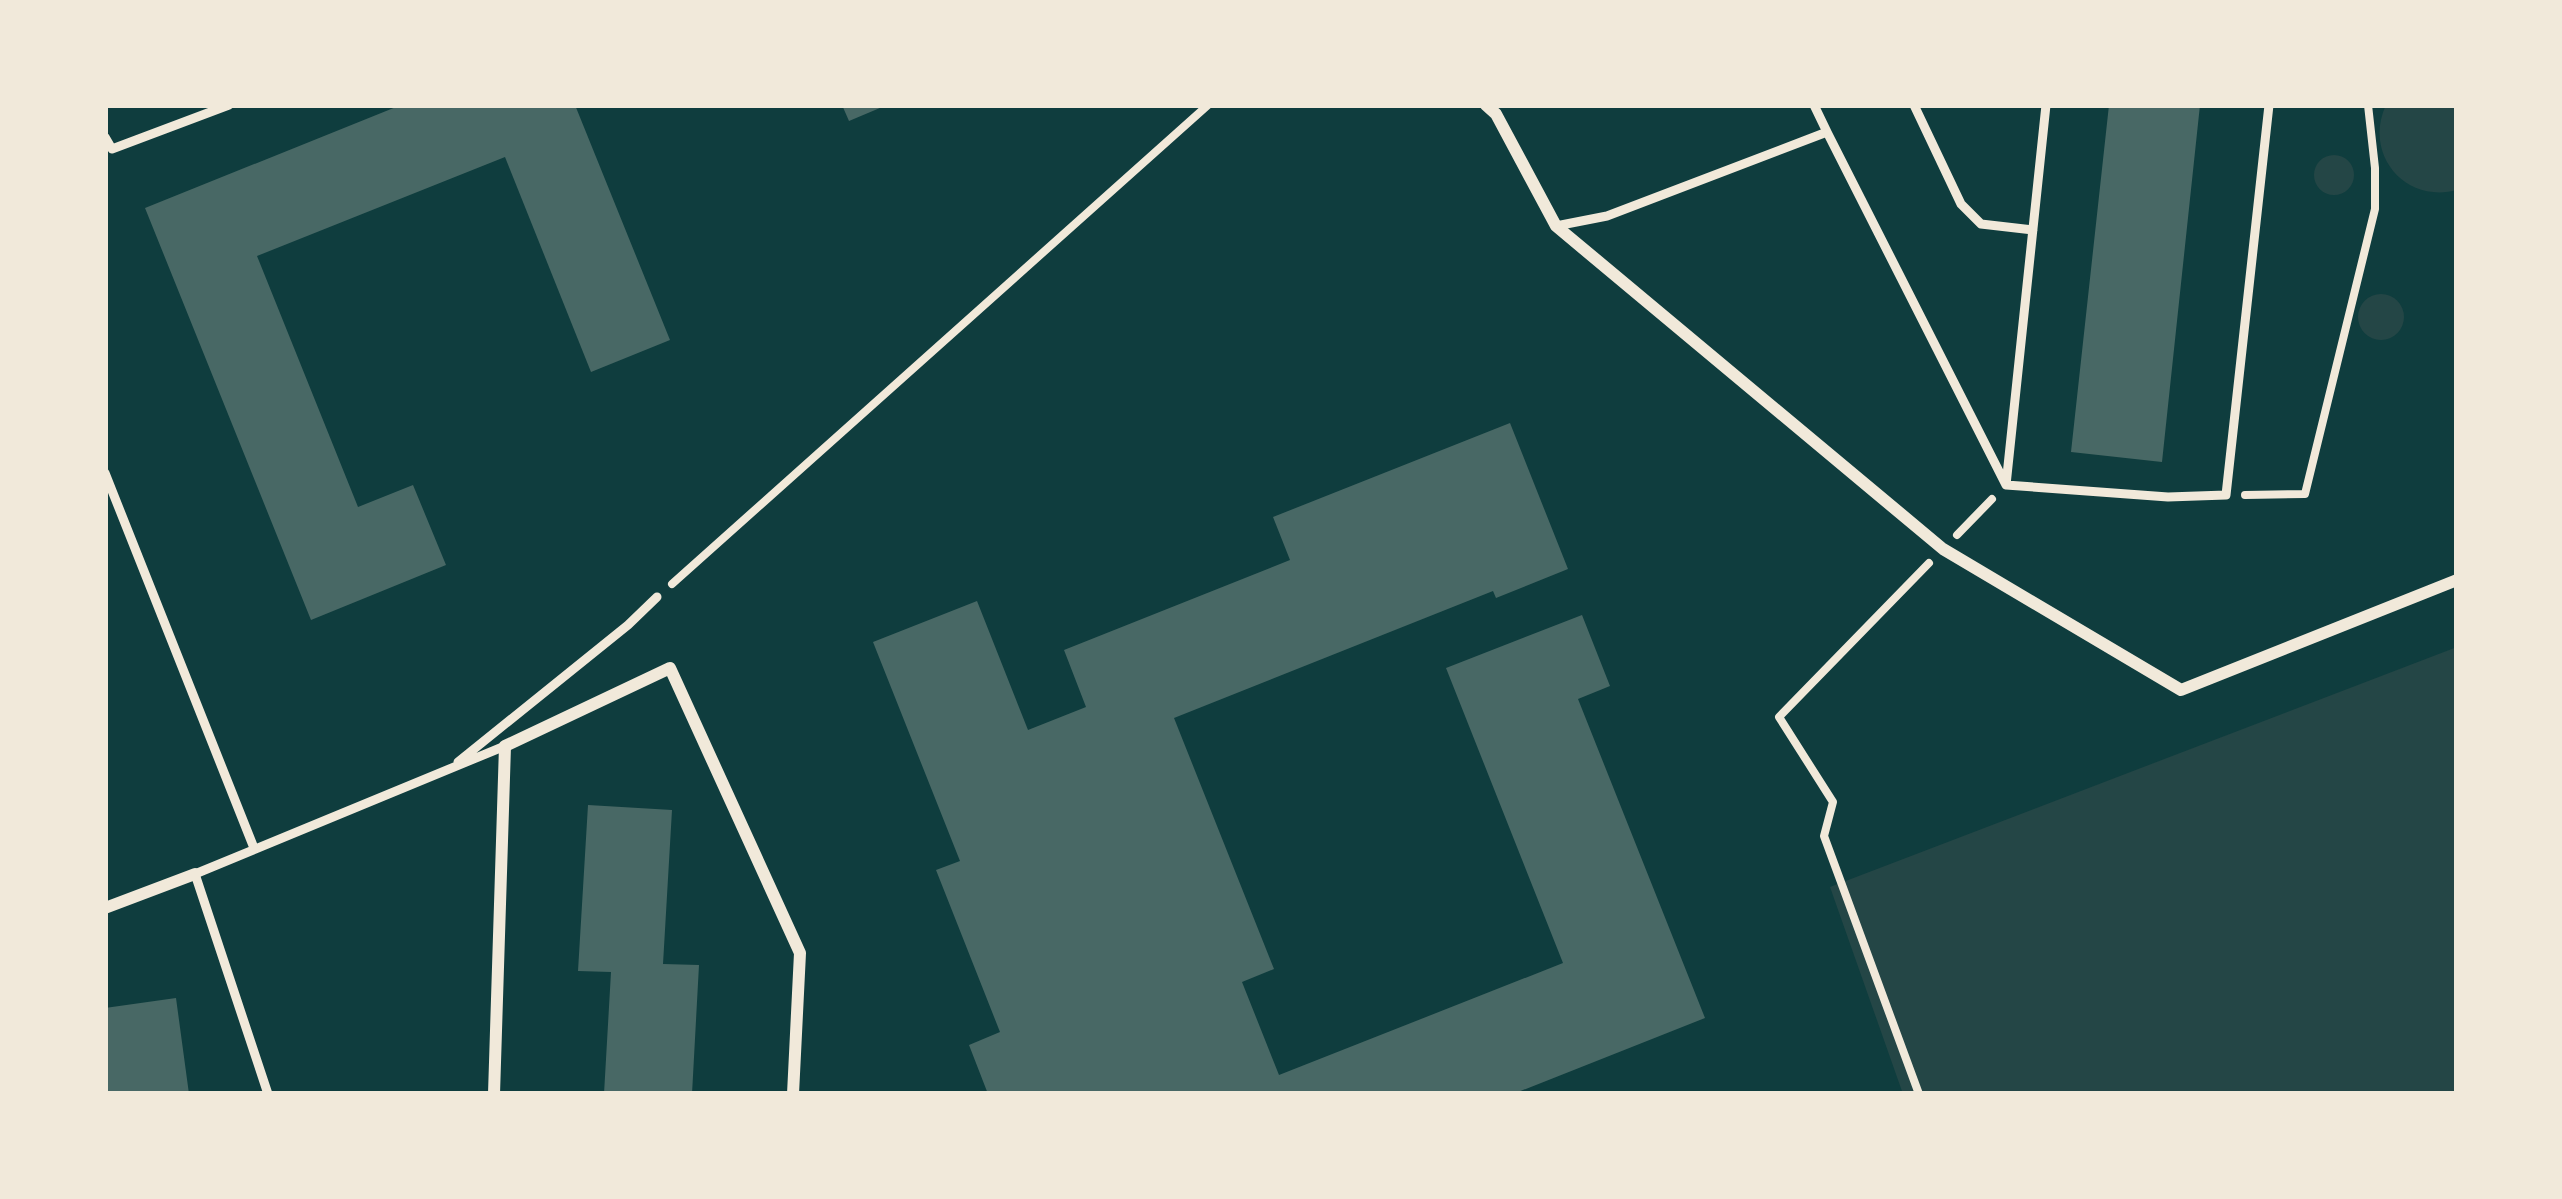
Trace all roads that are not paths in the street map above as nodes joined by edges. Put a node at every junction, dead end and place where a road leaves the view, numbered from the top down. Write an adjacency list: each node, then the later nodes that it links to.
1 (229, 105): 8 (lane)
2 (1486, 105): 9 (street)
3 (1814, 105): 7 (lane)
4 (1915, 105): 10 (lane)
5 (2046, 105): 10 (lane)
6 (2269, 105): 12 (lane)
7 (1827, 132): 9 (lane); 12 (lane)
8 (105, 137)
9 (1556, 226): 13 (street)
10 (2033, 230): 12 (lane)
11 (105, 473): 17 (lane)
12 (2006, 484)
13 (2457, 580)
14 (657, 597): 16 (lane)
15 (505, 746): 16 (lane); 21 (street); 22 (street)
16 (449, 770): 17 (lane)
17 (254, 848): 18 (lane)
18 (196, 874): 19 (street); 20 (lane)
19 (105, 908)
20 (268, 1094)
21 (494, 1094)
22 (793, 1094)

